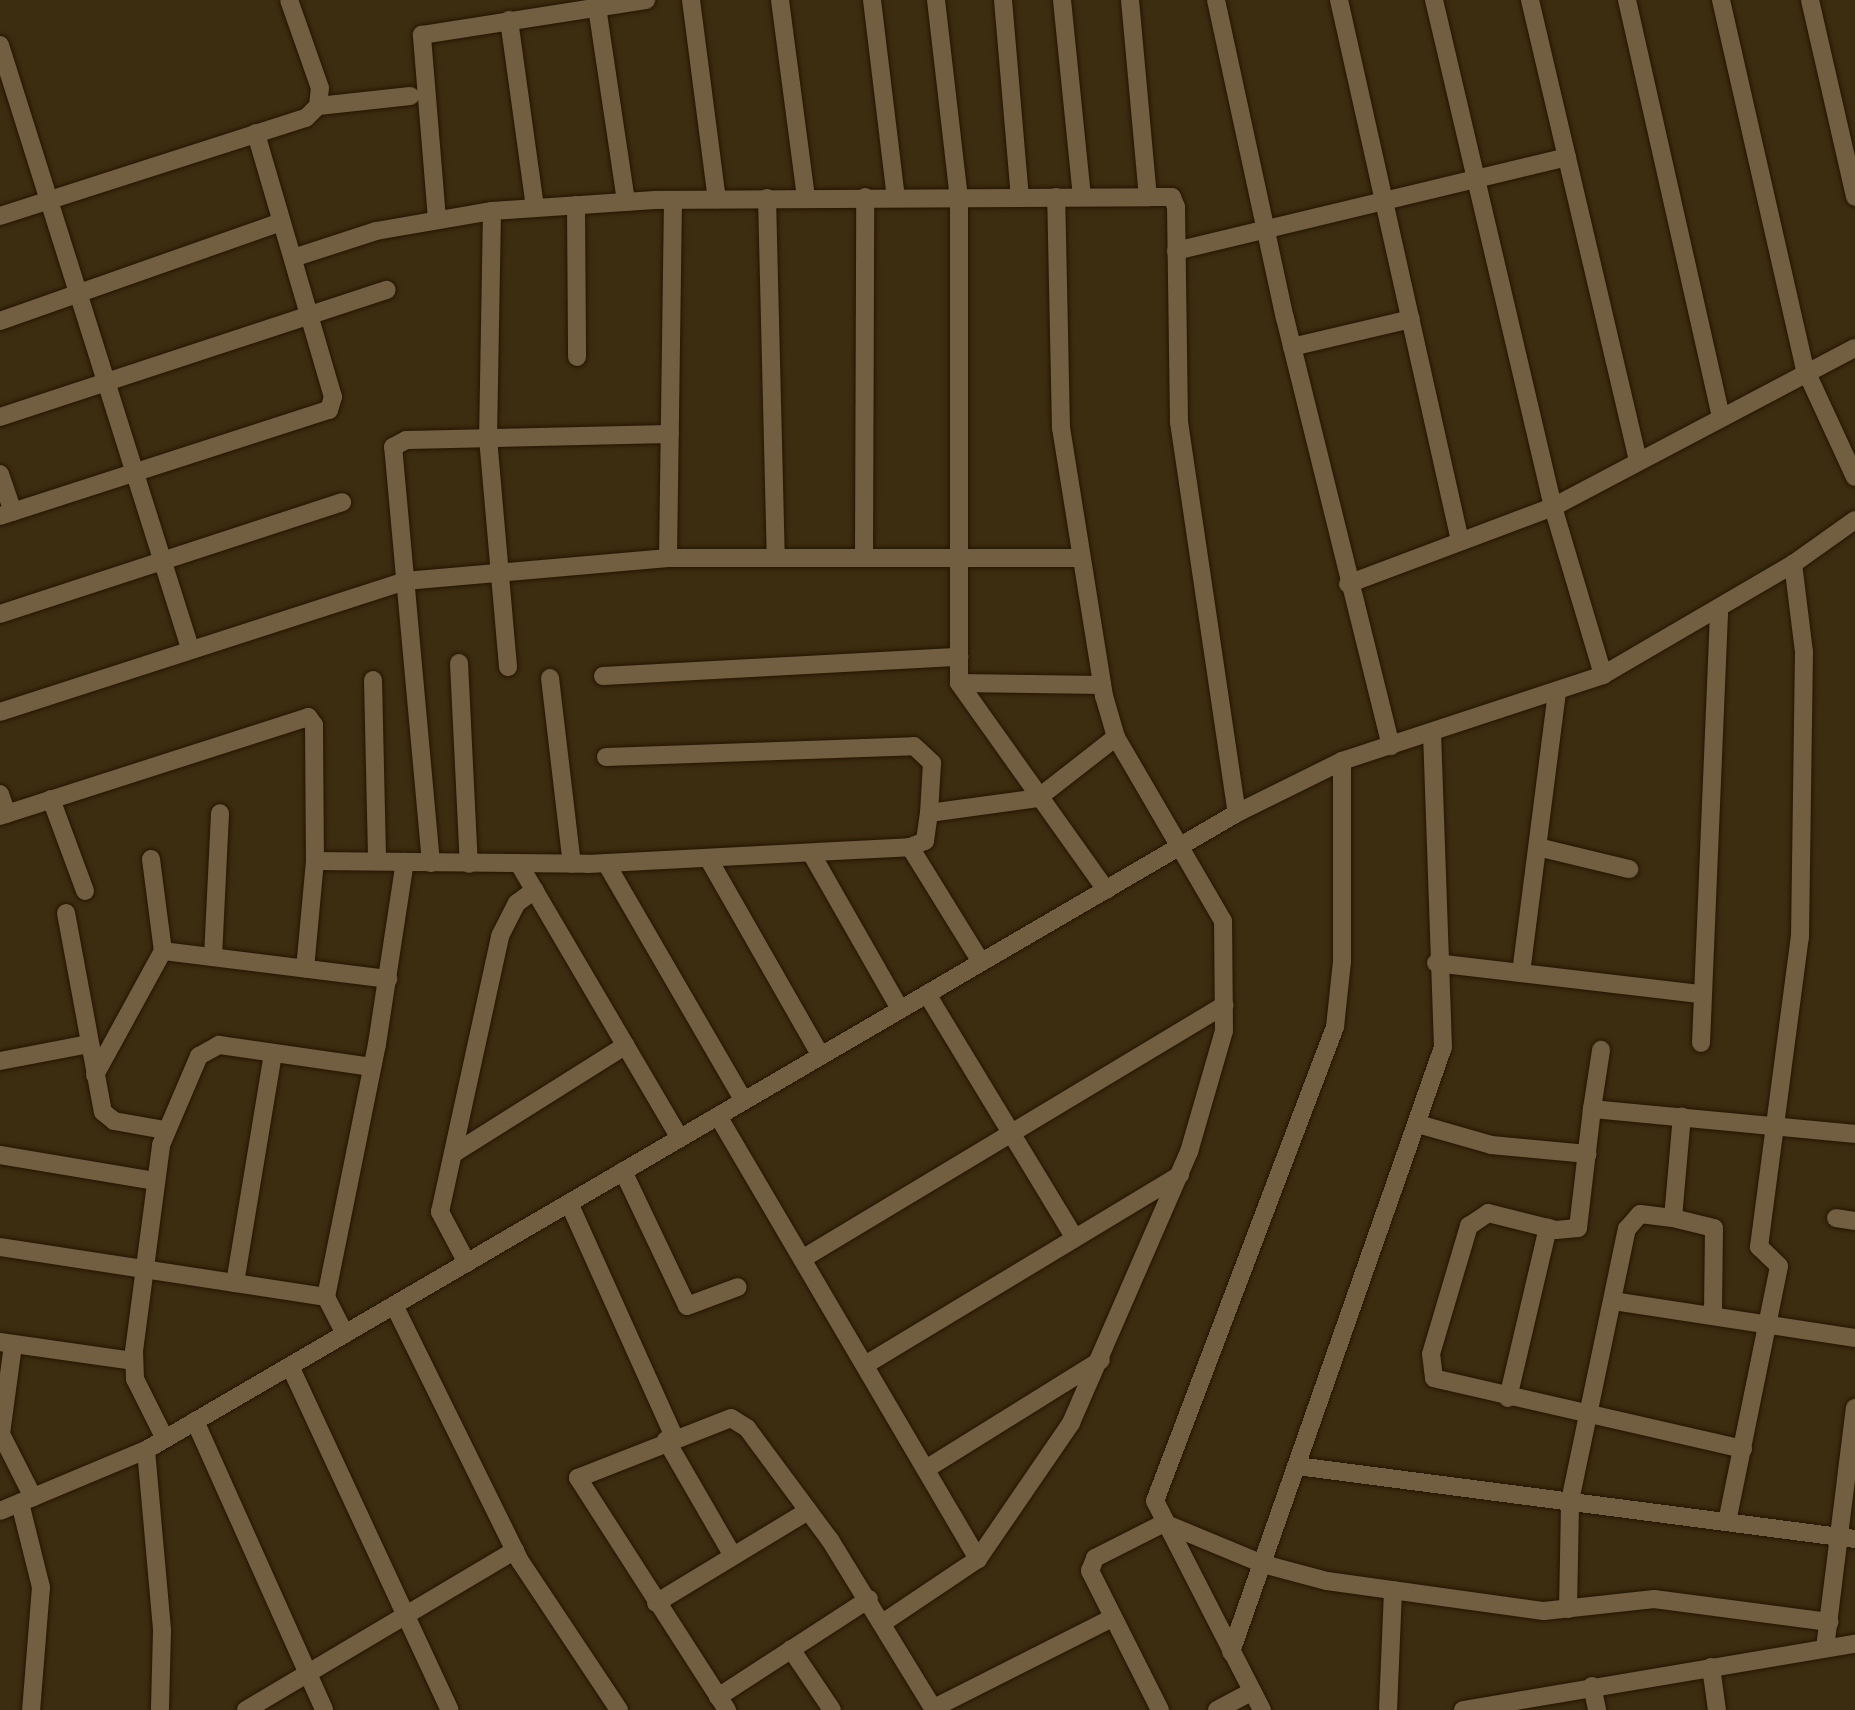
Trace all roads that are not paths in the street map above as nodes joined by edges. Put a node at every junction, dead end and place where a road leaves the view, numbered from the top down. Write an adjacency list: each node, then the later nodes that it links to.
1 (289, 0): 22 (street)
2 (646, 0): 17 (street)
3 (691, 0): 37 (street)
4 (780, 0): 35 (street)
5 (872, 0): 27 (street)
6 (936, 0): 36 (street)
7 (1003, 0): 28 (street)
8 (1062, 0): 30 (street)
9 (1130, 0): 31 (street)
10 (1216, 0): 47 (street)
11 (1339, 0): 40 (street)
12 (1434, 0): 25 (street)
13 (1530, 0): 24 (street)
14 (1627, 0): 61 (street)
15 (1721, 0): 58 (street)
16 (1810, 0): 32 (street)
17 (623, 1): 18 (street)
18 (597, 7): 19 (street); 39 (street)
19 (509, 20): 42 (street); 45 (street)
20 (0, 45): 33 (street)
21 (410, 96): 22 (street)
22 (318, 106): 23 (street)
23 (256, 133): 33 (street); 46 (street)
24 (1567, 157): 25 (street); 64 (street)
25 (1477, 182): 40 (street); 69 (street)
26 (865, 197): 27 (street); 35 (street); 75 (street)
27 (896, 197): 36 (street)
28 (1020, 197): 29 (street); 36 (street)
29 (1056, 197): 30 (street); 77 (street)
30 (1082, 197): 31 (street)
31 (1148, 197): 48 (street)
32 (1855, 197)
33 (49, 198): 44 (street); 50 (street)
34 (767, 198): 35 (street); 37 (street); 74 (street)
35 (806, 198)
36 (959, 198): 76 (street)
37 (717, 199): 38 (street)
38 (673, 200): 39 (street); 62 (street)
39 (626, 202): 41 (street)
40 (1386, 204): 47 (street); 53 (street)
41 (576, 205): 42 (street); 57 (street)
42 (535, 208): 43 (street)
43 (492, 211): 45 (street); 63 (street)
44 (0, 216)
45 (437, 219): 49 (street)
46 (281, 222): 49 (street); 50 (street)
47 (1266, 228): 48 (street); 55 (street)
48 (1176, 251): 107 (street)
49 (293, 258): 52 (street)
50 (78, 290): 54 (street); 59 (street)
51 (387, 290): 52 (street)
52 (311, 315): 59 (street); 66 (street)
53 (1411, 319): 55 (street); 72 (street)
54 (0, 321)
55 (1292, 346): 82 (street)
56 (1855, 348): 58 (street)
57 (577, 358)
58 (1805, 369): 61 (street); 67 (street)
59 (107, 381): 60 (street); 66 (street)
60 (0, 417)
61 (1721, 418): 64 (street)
62 (670, 434): 63 (street); 73 (street)
63 (488, 438): 80 (street); 81 (street)
64 (1638, 461): 69 (street)
65 (0, 474): 70 (street)
66 (136, 474): 70 (street); 78 (street)
67 (1855, 477)
68 (342, 502): 78 (street)
69 (1553, 507): 72 (street); 89 (street)
70 (6, 514)
71 (1855, 520): 79 (street)
72 (1460, 541): 82 (street)
73 (668, 558): 74 (street); 80 (street)
74 (776, 558): 75 (street)
75 (864, 558): 76 (street)
76 (957, 558): 77 (street); 86 (street)
77 (1077, 558): 94 (street)
78 (164, 564): 84 (street); 85 (street)
79 (1793, 564): 83 (street); 153 (street)
80 (500, 570): 81 (street); 88 (street)
81 (405, 581): 85 (street); 118 (street)
82 (1348, 584): 99 (street)
83 (1719, 608): 89 (street); 136 (street)
84 (0, 614)
85 (190, 649): 96 (street)
86 (959, 657): 90 (street); 93 (street)
87 (459, 663): 120 (street)
88 (508, 667)
89 (1603, 675): 95 (street)
90 (603, 676)
91 (550, 678): 122 (street)
92 (373, 680): 116 (street)
93 (960, 683): 94 (street); 104 (street)
94 (1102, 685): 98 (street)
95 (1557, 693): 97 (street); 111 (street)
96 (0, 712)
97 (1432, 733): 99 (street); 131 (street)
98 (1116, 737): 104 (street); 109 (street)
99 (1391, 746): 101 (street)
100 (606, 757): 106 (street)
101 (1342, 761): 107 (street); 204 (street)
102 (0, 794): 108 (street)
103 (51, 799): 108 (street); 115 (street); 126 (street)
104 (1038, 799): 106 (street); 125 (street)
105 (220, 813): 129 (street)
106 (929, 813): 110 (street)
107 (1237, 813): 109 (street)
108 (4, 815)
109 (1183, 844): 125 (street); 137 (street)
110 (910, 847): 112 (street); 130 (street)
111 (1538, 848): 123 (street); 133 (street)
112 (811, 853): 113 (street); 138 (street)
113 (708, 858): 119 (street); 144 (street)
114 (151, 859): 128 (street)
115 (315, 861): 116 (street); 132 (street)
116 (377, 861): 117 (street)
117 (404, 862): 118 (street); 134 (street)
118 (431, 863): 120 (street)
119 (606, 863): 122 (street); 148 (street)
120 (469, 864): 121 (street)
121 (519, 864): 122 (street); 124 (street)
122 (572, 864)
123 (1629, 869)
124 (535, 890): 141 (street); 158 (street)
125 (1105, 890): 130 (street)
126 (85, 891)
127 (66, 914): 140 (street)
128 (163, 951): 129 (street); 147 (street)
129 (213, 957): 132 (street)
130 (981, 962): 135 (street)
131 (1436, 963): 133 (street); 152 (street)
132 (304, 969): 134 (street)
133 (1521, 973): 136 (street)
134 (388, 979): 146 (street)
135 (927, 994): 138 (street); 155 (street)
136 (1702, 994): 139 (street)
137 (1225, 1004): 155 (street); 162 (street)
138 (900, 1009): 144 (street)
139 (1701, 1042)
140 (89, 1044): 145 (street); 147 (street)
141 (626, 1045): 157 (street); 158 (street)
142 (1601, 1050): 149 (street)
143 (273, 1053): 146 (street); 154 (street); 174 (street)
144 (821, 1056): 148 (street)
145 (0, 1061)
146 (371, 1067): 176 (street)
147 (95, 1075): 154 (street)
148 (744, 1101): 150 (street)
149 (1592, 1109): 151 (street); 159 (street)
150 (718, 1116): 157 (street); 171 (street)
151 (1682, 1116): 153 (street); 165 (street)
152 (1418, 1124): 159 (street); 197 (street)
153 (1772, 1125): 156 (street); 180 (street)
154 (164, 1130): 163 (street)
155 (1012, 1134): 169 (street); 171 (street)
156 (1855, 1134)
157 (680, 1138): 161 (street)
158 (453, 1154): 172 (street)
159 (1588, 1154): 168 (street)
160 (0, 1155): 163 (street)
161 (623, 1171): 164 (street); 175 (street)
162 (1180, 1175): 169 (street); 184 (street)
163 (156, 1181): 173 (street)
164 (569, 1203): 172 (street); 194 (street)
165 (1672, 1218): 177 (street); 179 (street)
166 (1836, 1218): 167 (street)
167 (1855, 1221)
168 (1548, 1228): 188 (street); 188 (street)
169 (1075, 1238): 186 (street)
170 (0, 1247): 173 (street)
171 (802, 1259): 186 (street)
172 (467, 1263): 178 (street)
173 (147, 1269): 174 (street); 185 (street)
174 (235, 1283): 176 (street)
175 (738, 1287)
176 (326, 1297): 181 (street)
177 (1613, 1301): 179 (street); 190 (street)
178 (394, 1305): 181 (street); 206 (street)
179 (1713, 1315): 180 (street)
180 (1770, 1324): 182 (street); 196 (street)
181 (345, 1334): 187 (street)
182 (1855, 1338)
183 (7, 1343): 185 (street); 192 (street)
184 (1102, 1360): 198 (street); 208 (street)
185 (133, 1361): 193 (street)
186 (864, 1365): 198 (street)
187 (290, 1366): 191 (street); 215 (street)
188 (1508, 1398): 190 (street)
189 (1855, 1408): 205 (street)
190 (1587, 1416): 196 (street); 200 (street)
191 (195, 1421): 193 (street); 223 (street)
192 (0, 1434): 199 (street)
193 (165, 1438): 195 (street)
194 (670, 1438): 202 (street); 207 (street); 212 (street)
195 (146, 1450): 199 (street); 229 (street)
196 (1743, 1450): 203 (street)
197 (1297, 1466): 200 (street); 209 (street)
198 (926, 1469): 208 (street)
199 (27, 1500): 201 (street); 228 (street)
200 (1570, 1501): 203 (street); 213 (street)
201 (0, 1511)
202 (808, 1511): 207 (street); 211 (street)
203 (1727, 1522): 205 (street)
204 (1164, 1523): 209 (street); 214 (street); 221 (street)
205 (1847, 1538): 217 (street)
206 (515, 1550): 215 (street); 233 (street)
207 (733, 1556): 212 (street)
208 (978, 1559): 216 (street)
209 (1263, 1564): 210 (street); 221 (street)
210 (1393, 1590): 213 (street); 238 (street)
211 (869, 1599): 216 (street); 220 (street)
212 (656, 1603): 226 (street)
213 (1568, 1609): 217 (street)
214 (1112, 1618): 227 (street); 235 (street)
215 (407, 1619): 223 (street); 232 (street)
216 (884, 1622): 227 (street)
217 (1829, 1622): 219 (street)
218 (1855, 1644): 219 (street)
219 (1825, 1648): 222 (street)
220 (791, 1649): 226 (street); 234 (street)
221 (1231, 1652): 225 (street)
222 (1711, 1667): 224 (street); 241 (street)
223 (306, 1674): 230 (street); 231 (street)
224 (1592, 1686): 239 (street); 240 (street)
225 (1252, 1691): 236 (street); 237 (street)
226 (722, 1703)
227 (934, 1709)
228 (31, 1710)
229 (160, 1710)
230 (246, 1710)
231 (324, 1710)
232 (450, 1710)
233 (619, 1710)
234 (832, 1710)
235 (1160, 1710)
236 (1217, 1710)
237 (1262, 1710)
238 (1388, 1710)
239 (1463, 1710)
240 (1597, 1710)
241 (1717, 1710)

